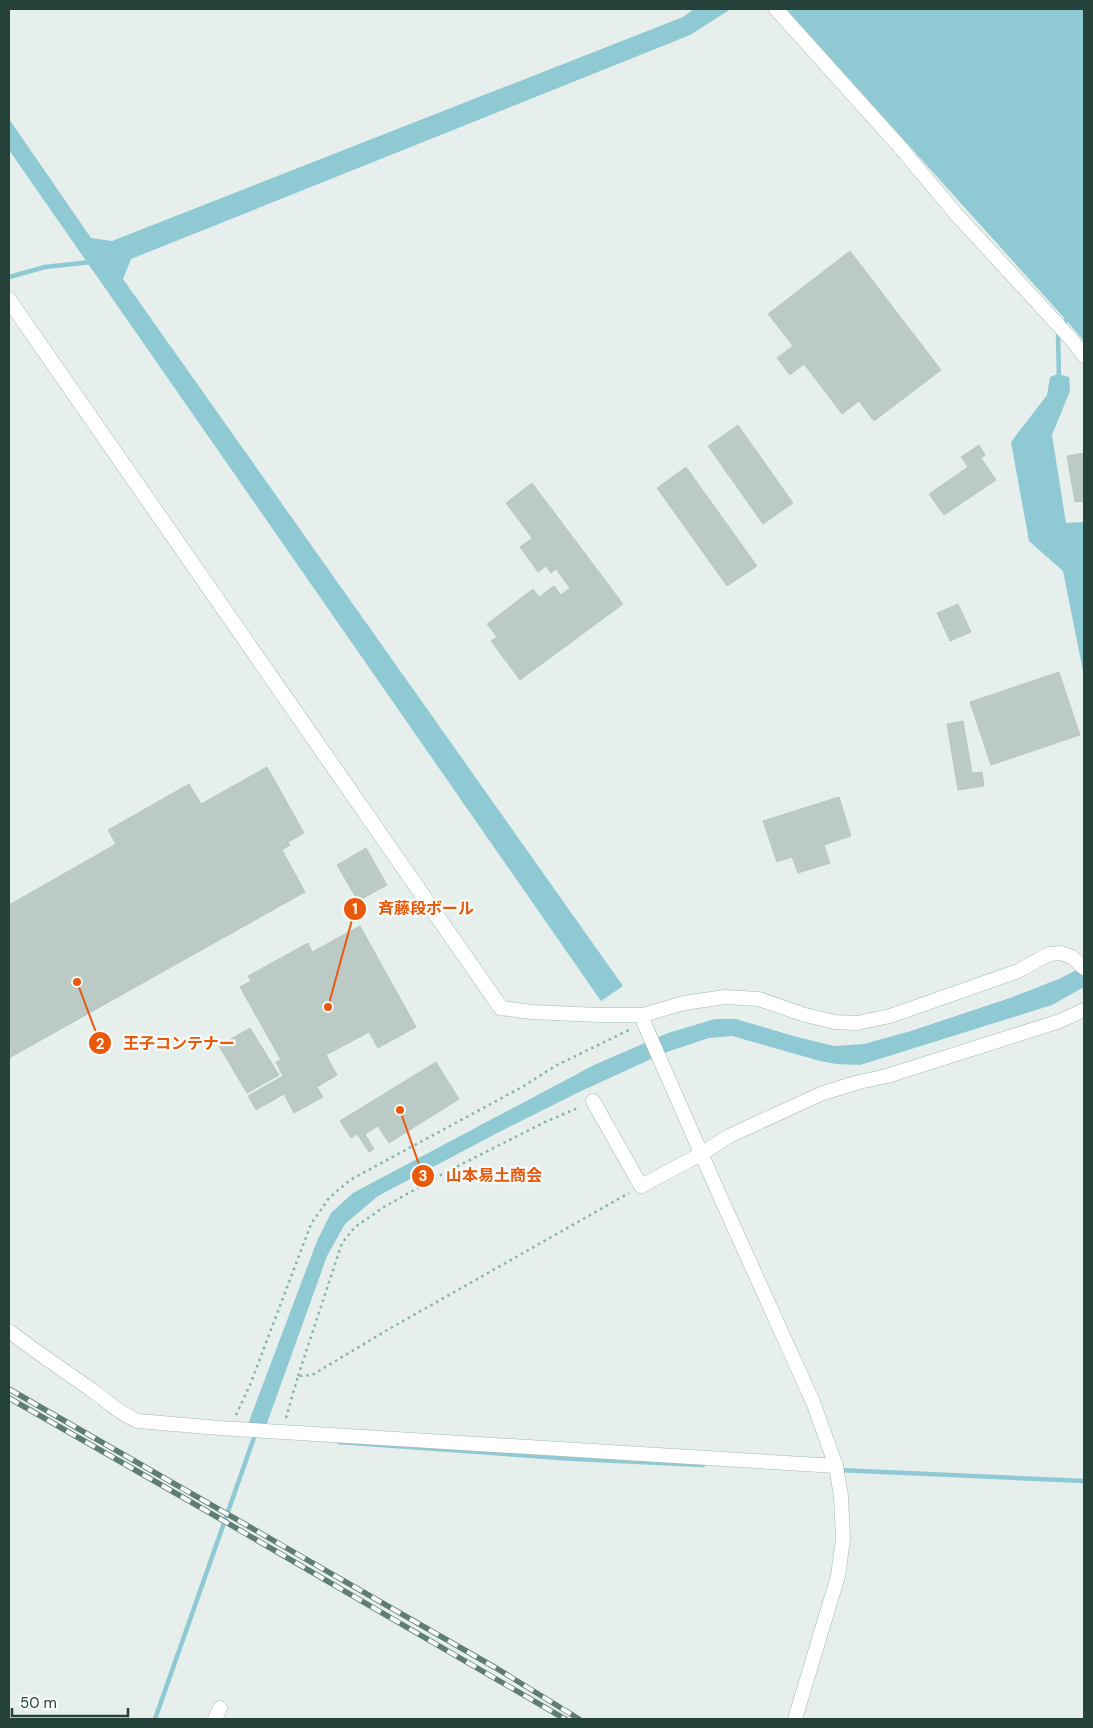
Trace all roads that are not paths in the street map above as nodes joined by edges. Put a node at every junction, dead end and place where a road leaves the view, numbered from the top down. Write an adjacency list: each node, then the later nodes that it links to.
1 (776, 9): 3 (street)
2 (9, 300): 5 (street)
3 (1084, 356)
4 (1084, 968): 7 (street)
5 (501, 1008): 7 (street)
6 (1084, 1010): 9 (street)
7 (645, 1024): 9 (street)
8 (593, 1101): 9 (street)
9 (700, 1154): 11 (street)
10 (9, 1331): 11 (street)
11 (836, 1466): 12 (street)
12 (796, 1719)

